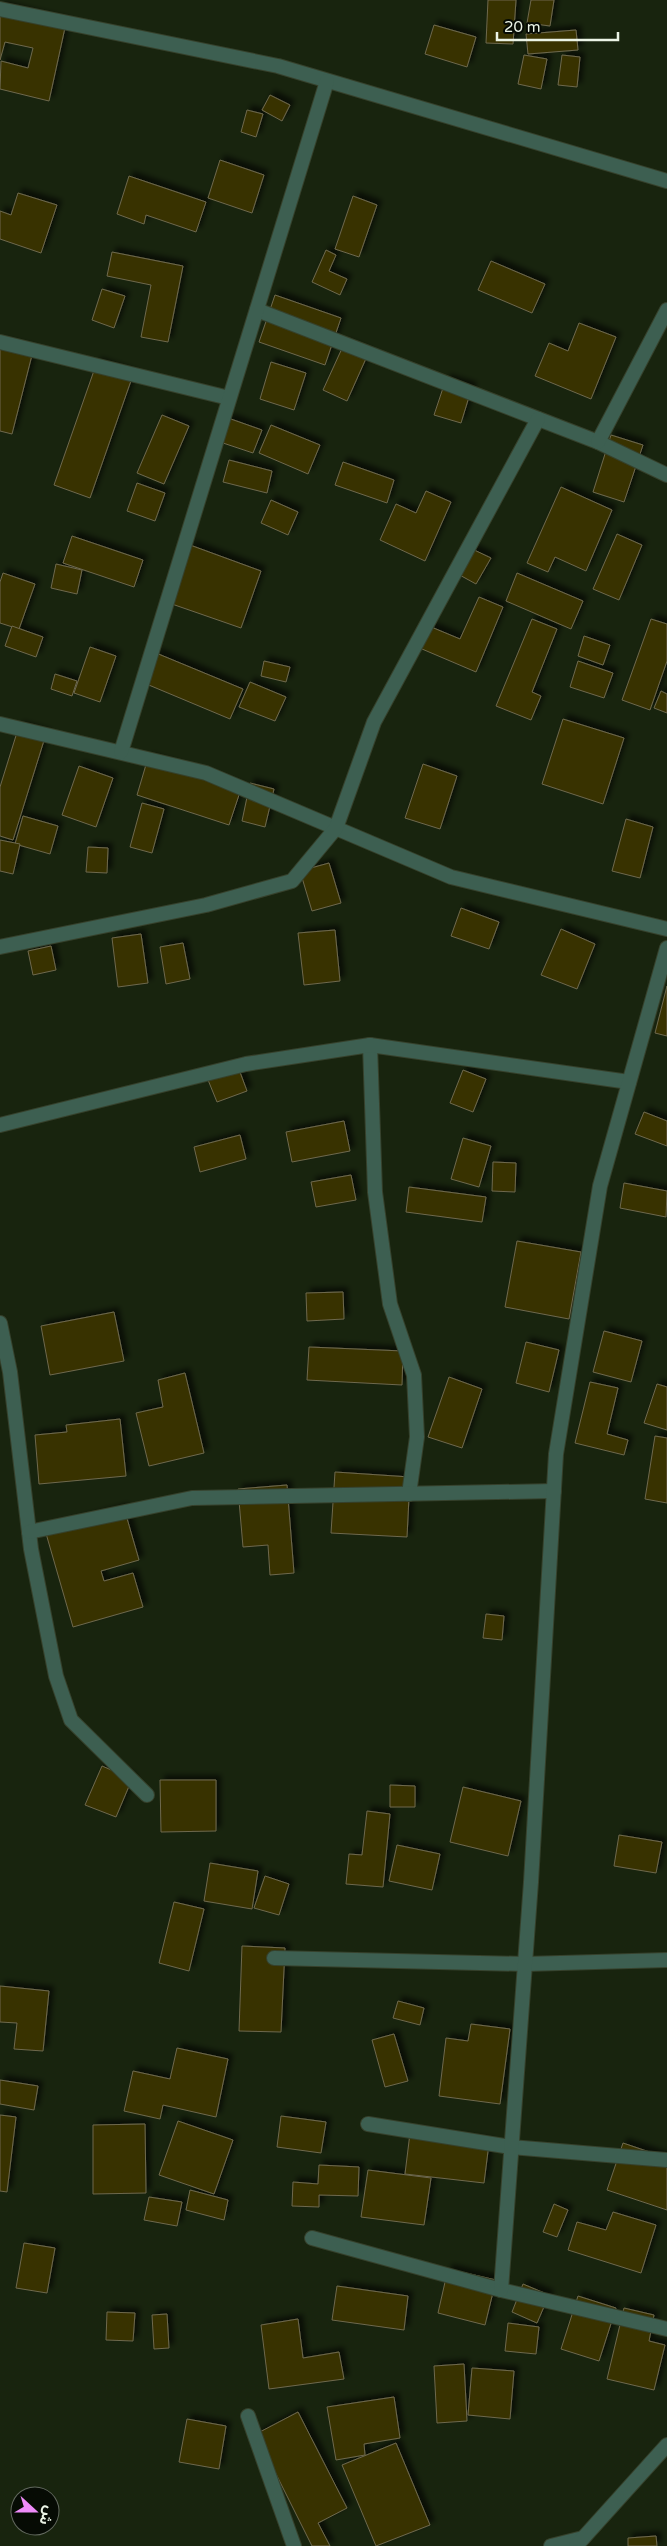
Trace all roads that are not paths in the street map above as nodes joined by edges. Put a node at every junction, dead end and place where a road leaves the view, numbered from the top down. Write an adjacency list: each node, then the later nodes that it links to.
1 (0, 9): 2 (street)
2 (327, 81): 3 (street); 4 (street)
3 (667, 181)
4 (257, 310): 7 (street); 8 (street)
5 (667, 310): 9 (street)
6 (0, 342): 7 (street)
7 (229, 398): 12 (street)
8 (538, 419): 9 (street); 13 (street)
9 (598, 442): 10 (street)
10 (667, 475)
11 (0, 724): 12 (street)
12 (121, 752): 13 (street)
13 (336, 828): 14 (street); 15 (street)
14 (667, 929)
15 (0, 947)
16 (667, 948): 18 (street)
17 (370, 1045): 18 (street); 19 (street); 22 (street)
18 (629, 1082): 21 (street)
19 (0, 1125)
20 (0, 1323): 23 (street)
21 (554, 1491): 22 (street); 27 (street)
22 (410, 1494): 23 (street)
23 (29, 1532): 24 (street)
24 (147, 1795)
25 (274, 1958): 27 (street)
26 (667, 1960): 27 (street)
27 (524, 1964): 29 (street)
28 (368, 2124): 29 (street)
29 (511, 2147): 30 (street); 32 (street)
30 (667, 2160)
31 (312, 2238): 32 (street)
32 (501, 2290): 33 (street)
33 (667, 2328)
34 (248, 2416): 37 (street)
35 (667, 2445): 36 (street)
36 (579, 2542): 38 (street)
37 (294, 2546)
38 (551, 2546)

